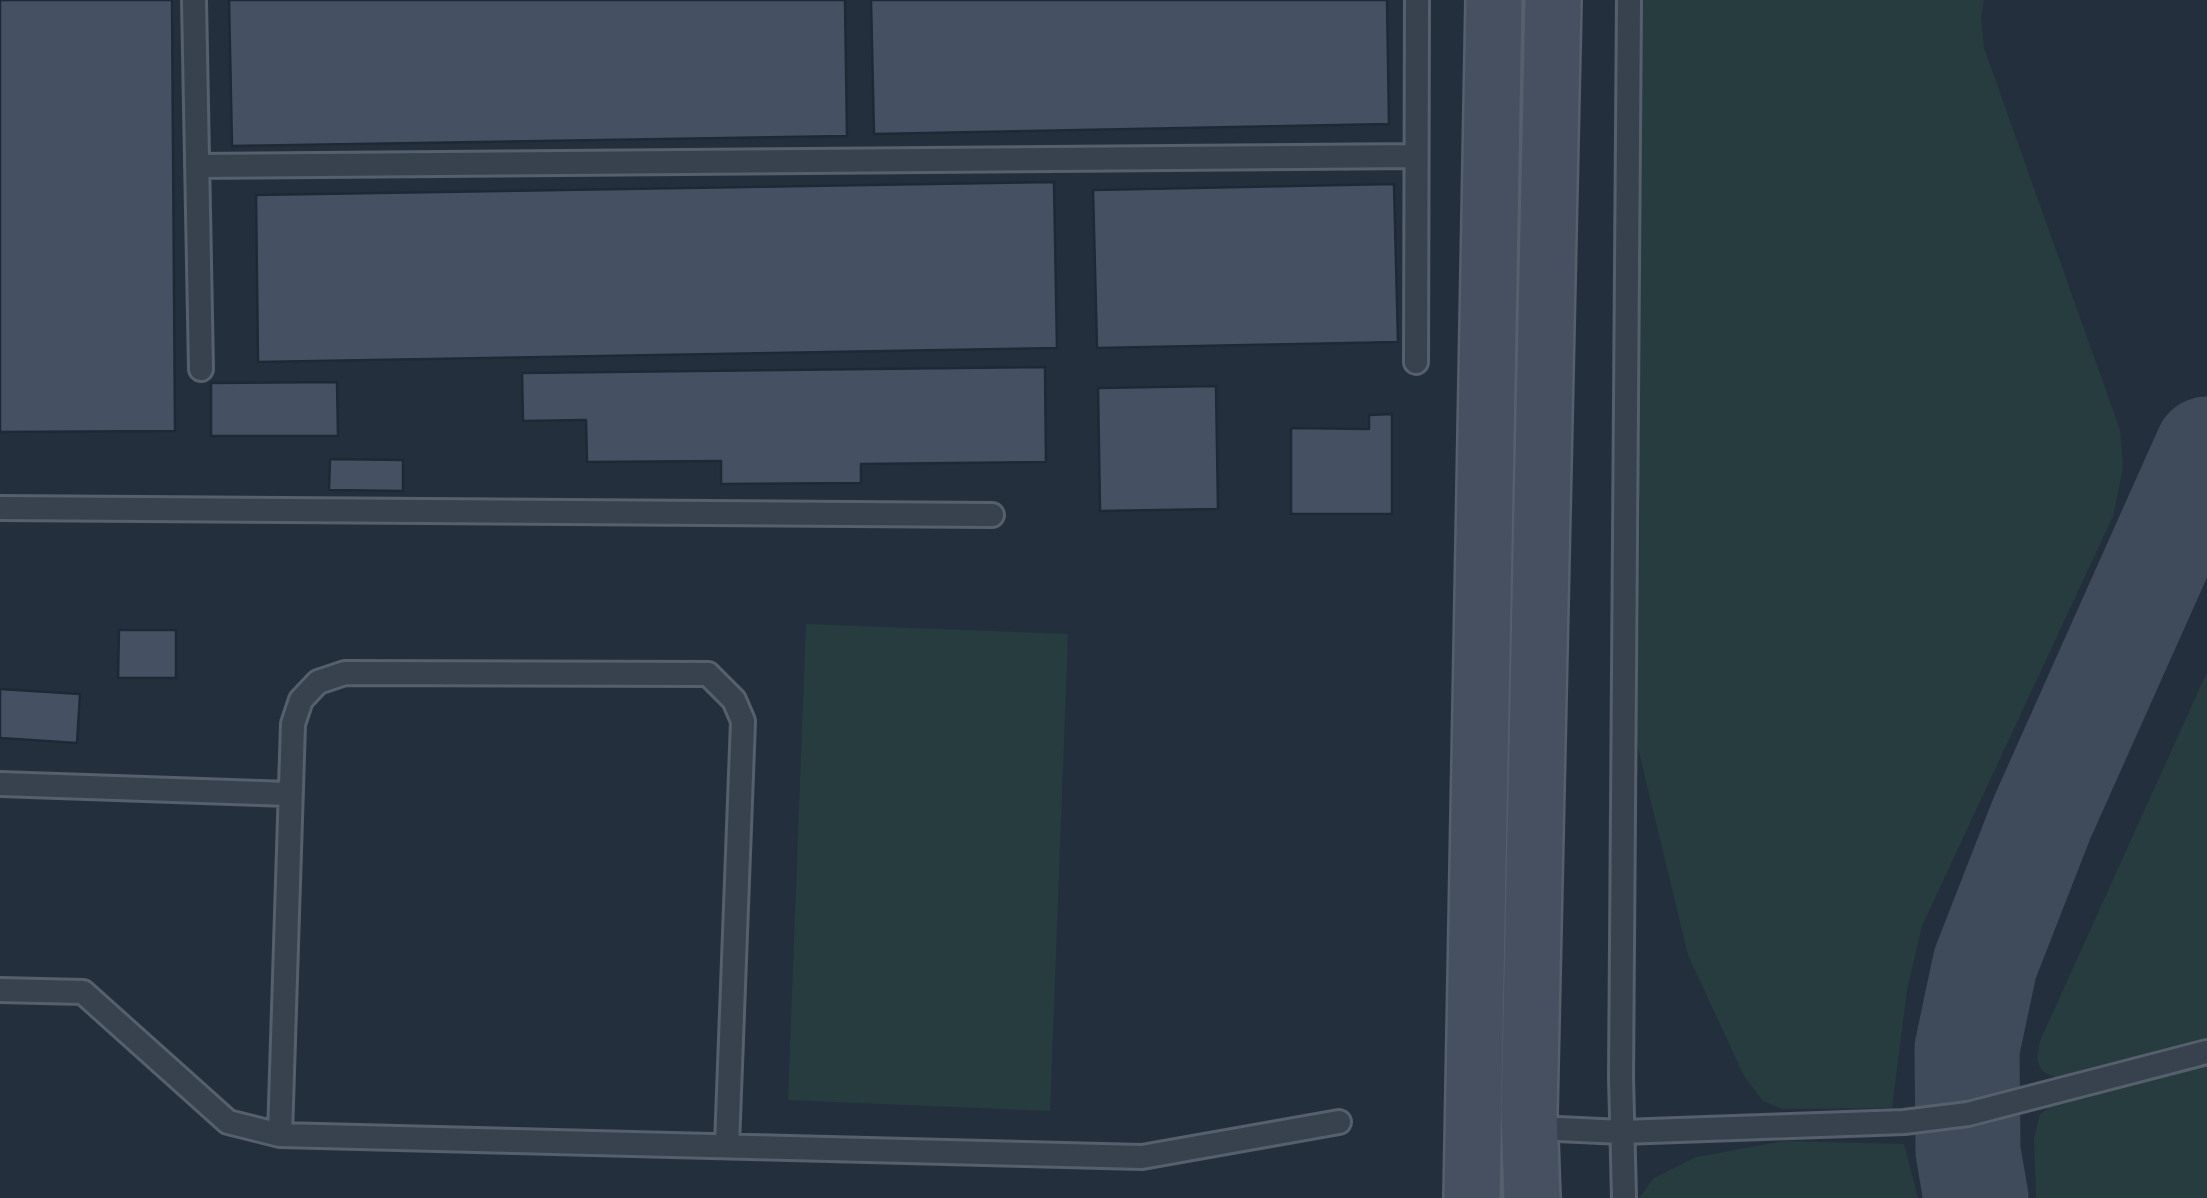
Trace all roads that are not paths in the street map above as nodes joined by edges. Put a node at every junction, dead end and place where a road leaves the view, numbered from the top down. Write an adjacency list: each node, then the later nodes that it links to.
1 (194, 0): 7 (lane)
2 (1417, 0): 6 (lane)
3 (1494, 0): 21 (street)
4 (1554, 0): 22 (street)
5 (1629, 0): 18 (lane)
6 (1416, 156): 7 (lane); 8 (lane)
7 (197, 166): 9 (lane)
8 (1416, 362)
9 (201, 369)
10 (0, 508): 11 (lane)
11 (992, 514)
12 (0, 784): 13 (lane)
13 (289, 794): 19 (lane); 20 (lane)
14 (0, 990): 19 (lane)
15 (2207, 1052): 18 (lane)
16 (1339, 1122): 20 (lane)
17 (1558, 1129): 18 (lane)
18 (1622, 1132): 23 (lane)
19 (280, 1135): 20 (lane)
20 (728, 1145)
21 (1472, 1198)
22 (1532, 1198)
23 (1624, 1198)

